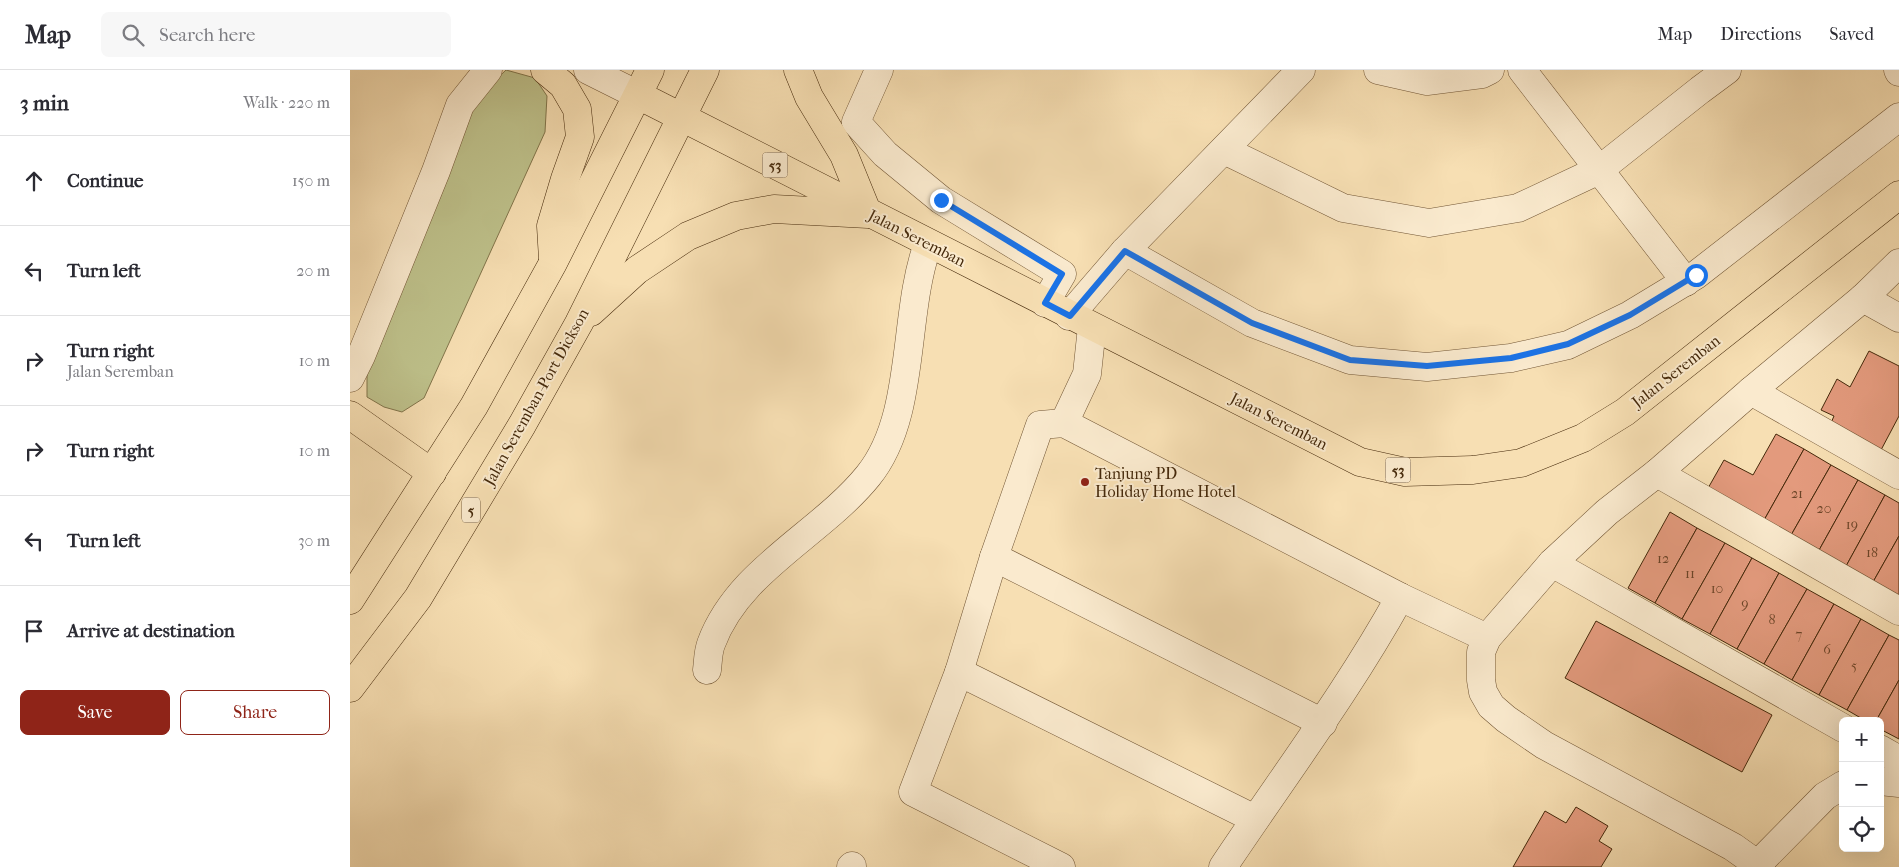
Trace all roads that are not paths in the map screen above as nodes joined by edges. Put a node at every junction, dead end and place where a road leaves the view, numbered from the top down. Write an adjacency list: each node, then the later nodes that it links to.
1 (488, 70): 30 (street)
2 (544, 70): 22 (main road)
3 (588, 70): 13 (street)
4 (650, 70): 13 (main road)
5 (705, 70): 14 (main road, 5)
6 (798, 70): 19 (main road)
7 (1301, 70): 16 (street)
8 (1378, 70): 9 (street)
9 (1490, 70)
10 (1522, 70): 17 (street)
11 (1727, 70): 17 (street)
12 (872, 75): 26 (street)
13 (638, 96): 14 (main road, Jalan Seremban / 53); 22 (main road)
14 (682, 117): 19 (main road, Jalan Seremban / 53); 29 (main road, Jalan Seremban-Port Dickson / 5)
15 (1899, 117): 24 (street)
16 (1224, 150): 17 (street); 21 (street)
17 (1599, 170): 24 (street)
18 (1899, 195): 28 (main road, Jalan Seremban / 53)
19 (868, 214): 20 (main road, Jalan Seremban / 53); 29 (main road)
20 (928, 244): 26 (main road, Jalan Seremban / 53); 43 (street)
21 (1125, 251): 24 (street); 28 (street)
22 (553, 263): 34 (main road)
23 (1899, 263): 25 (street)
24 (1686, 282)
25 (1863, 298): 27 (street); 31 (street)
26 (1045, 303): 28 (main road, Jalan Seremban / 53)
27 (1899, 318)
28 (1081, 321): 33 (street)
29 (578, 323): 45 (main road, Jalan Seremban-Port Dickson / 5)
30 (350, 378)
31 (1751, 391): 35 (street); 36 (street)
32 (350, 415): 34 (main road)
33 (1064, 423): 37 (street); 39 (street)
34 (432, 472): 40 (main road)
35 (1657, 474): 38 (street); 41 (street)
36 (1899, 475)
37 (994, 557): 44 (street); 46 (street)
38 (1552, 563): 42 (street); 47 (street)
39 (1400, 597): 42 (street); 46 (street)
40 (350, 600)
41 (1899, 611)
42 (1487, 638): 54 (street)
43 (707, 670)
44 (959, 672): 53 (street); 55 (street)
45 (350, 688)
46 (1323, 723): 53 (street)
47 (1839, 726)
48 (1884, 752): 49 (street)
49 (1899, 760)
50 (1884, 781): 51 (street)
51 (1899, 783)
52 (1839, 787): 54 (street)
53 (1255, 819): 56 (street)
54 (1760, 865)
55 (1061, 867)
56 (1223, 867)

